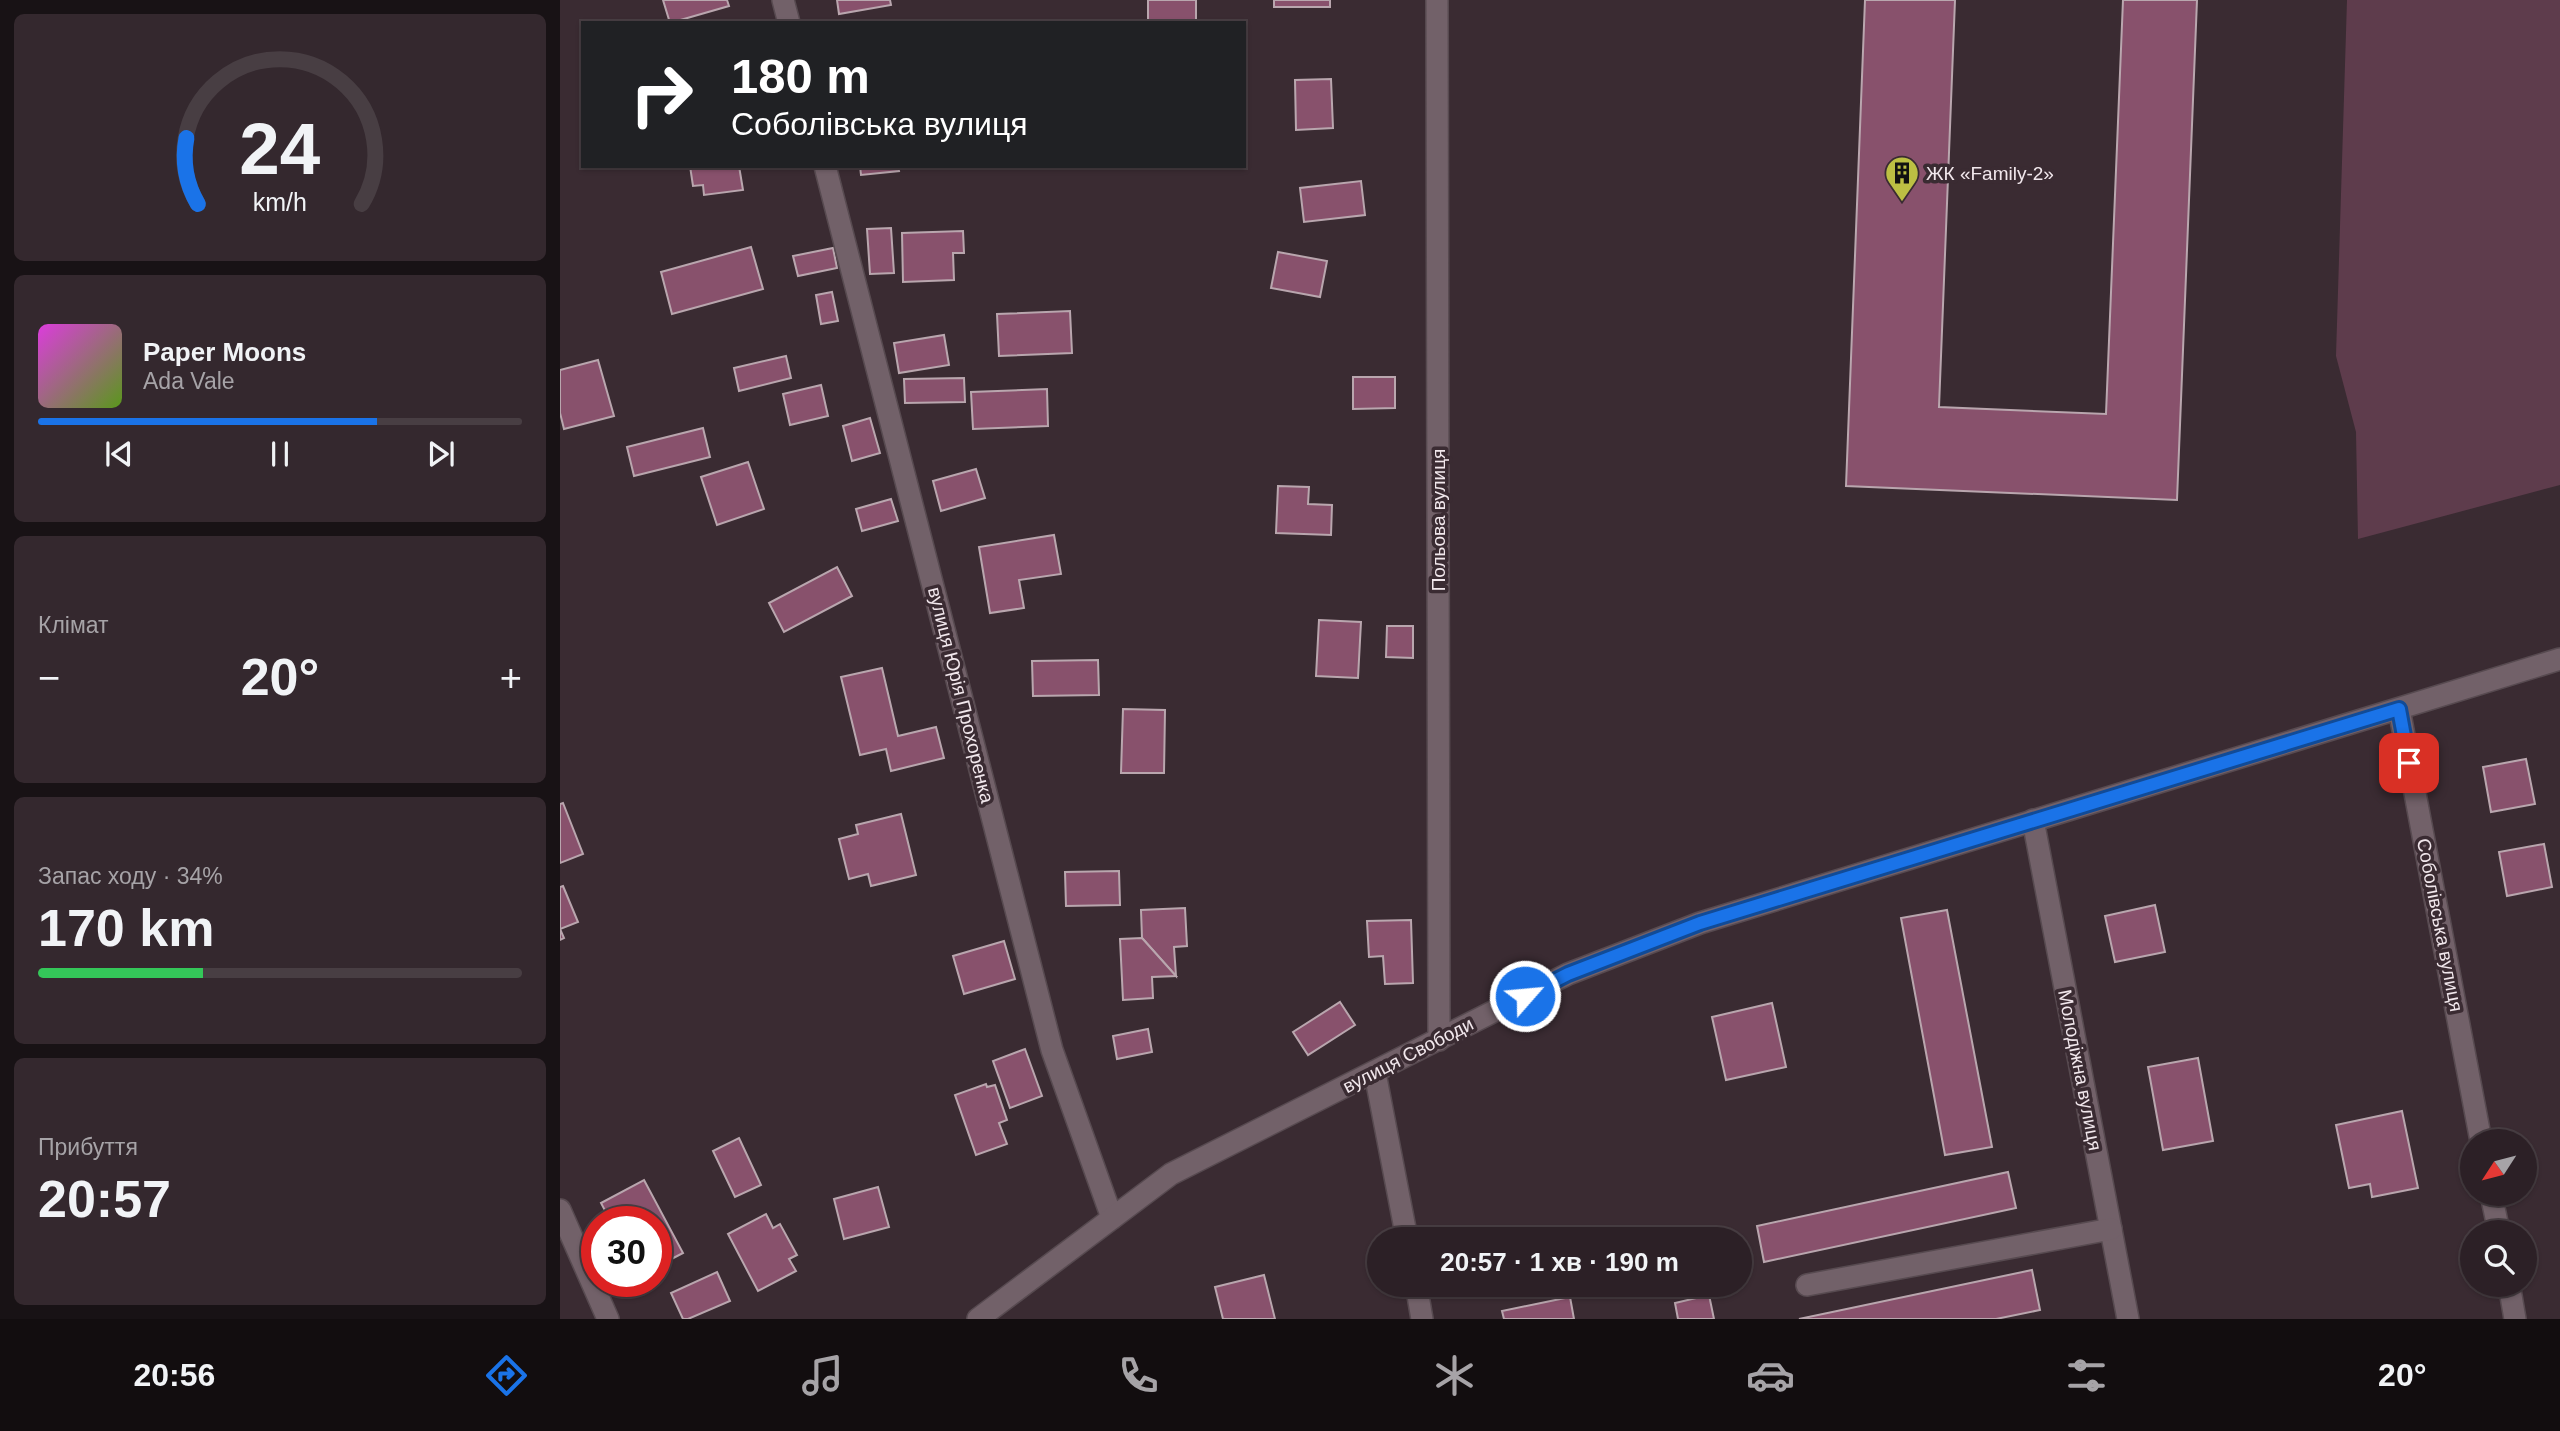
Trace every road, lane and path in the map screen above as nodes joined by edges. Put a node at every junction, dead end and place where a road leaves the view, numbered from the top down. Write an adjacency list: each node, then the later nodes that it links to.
1 (783, 0): 3 (street)
2 (1437, 0): 8 (street, Польова вулиця)
3 (788, 21)
4 (826, 168): 12 (street, вулиця Юрія Прохоренка)
5 (2560, 659): 6 (street, вулиця Свободи)
6 (2399, 709): 7 (street, вулиця Свободи); 10 (street, Соболівська вулиця)
7 (2033, 820): 8 (street, вулиця Свободи); 14 (street, Молодіжна вулиця)
8 (1439, 1040): 9 (street, вулиця Свободи)
9 (1375, 1073): 12 (street, вулиця Свободи); 13 (street)
10 (2479, 1129)
11 (560, 1210): 18 (street)
12 (1112, 1218): 19 (street, вулиця Свободи)
13 (1405, 1227)
14 (2111, 1229): 15 (street); 21 (street, Молодіжна вулиця)
15 (1807, 1285)
16 (1418, 1297): 20 (street)
17 (2511, 1297): 22 (street)
18 (608, 1319)
19 (978, 1319)
20 (1422, 1319)
21 (2128, 1319)
22 (2515, 1319)

